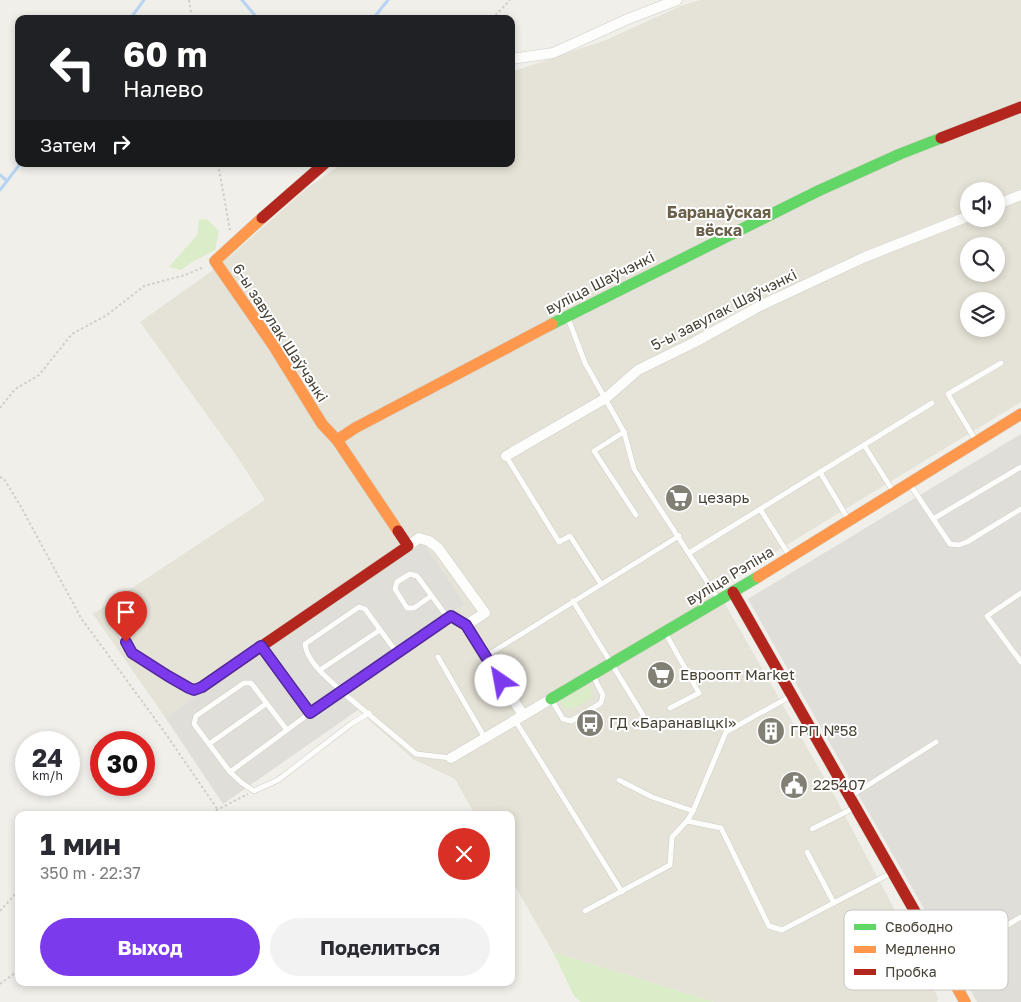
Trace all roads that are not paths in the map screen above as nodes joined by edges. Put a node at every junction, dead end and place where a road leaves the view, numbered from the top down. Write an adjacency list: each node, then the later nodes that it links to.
1 (677, 0): 2 (street)
2 (515, 58)
3 (1021, 107): 8 (street, вуліца Шаўчэнкі)
4 (321, 167): 14 (street, 6-ы завулак Шаўчэнкі)
5 (1021, 195): 6 (street)
6 (1005, 201)
7 (960, 220): 10 (street, 5-ы завулак Шаўчэнкі)
8 (567, 316): 10 (lane); 14 (street, вуліца Шаўчэнкі)
9 (1001, 363): 15 (lane)
10 (606, 398): 13 (lane); 17 (street, 5-ы завулак Шаўчэнкі)
11 (932, 402): 16 (lane)
12 (1021, 414): 15 (street, вуліца Рэпіна)
13 (624, 432): 24 (lane); 27 (lane)
14 (337, 440): 28 (street)
15 (976, 441): 20 (street, вуліца Рэпіна)
16 (864, 445): 19 (lane); 21 (lane)
17 (506, 456): 31 (lane)
18 (1021, 467): 25 (lane)
19 (820, 472): 22 (lane); 26 (lane)
20 (909, 483): 21 (street, вуліца Рэпіна); 25 (lane)
21 (894, 492): 26 (street, вуліца Рэпіна)
22 (760, 509): 29 (lane); 30 (lane)
23 (1021, 509): 25 (lane)
24 (636, 515)
25 (933, 519)
26 (849, 520): 30 (street, вуліца Рэпіна)
27 (679, 536): 29 (lane); 31 (lane)
28 (408, 546): 38 (street); 42 (street)
29 (689, 553): 36 (lane)
30 (790, 557): 32 (street, вуліца Рэпіна)
31 (601, 584): 35 (lane)
32 (733, 592): 36 (street, вуліца Рэпіна); 52 (street)
33 (1021, 593): 46 (lane)
34 (431, 596): 34 (lane); 37 (lane)
35 (573, 601): 44 (lane); 47 (lane)
36 (719, 601): 41 (street, вуліца Рэпіна)
37 (451, 616): 38 (lane); 43 (lane)
38 (466, 625): 44 (street)
39 (380, 630): 43 (lane); 48 (lane); 48 (lane)
40 (120, 632): 50 (lane)
41 (665, 632): 47 (street, вуліца Рэпіна); 55 (lane)
42 (261, 646): 50 (street); 56 (lane)
43 (397, 653): 51 (lane)
44 (485, 656): 59 (street)
45 (438, 657): 61 (lane)
46 (1021, 662)
47 (612, 663): 49 (street, вуліца Рэпіна); 58 (lane)
48 (320, 670): 51 (lane)
49 (592, 675): 53 (street, вуліца Рэпіна); 53 (lane)
50 (202, 687)
51 (342, 692): 56 (lane); 57 (lane)
52 (791, 696): 67 (street); 69 (lane)
53 (551, 699): 59 (street, вуліца Рэпіна)
54 (266, 704): 60 (lane); 63 (lane); 63 (lane)
55 (670, 708)
56 (310, 713): 60 (lane)
57 (368, 713): 64 (lane); 65 (lane)
58 (643, 715)
59 (518, 717): 61 (street, вуліца Рэпіна); 74 (lane)
60 (287, 730): 65 (lane)
61 (485, 738): 64 (street, вуліца Рэпіна)
62 (936, 742): 67 (lane)
63 (209, 744): 65 (lane)
64 (451, 758)
65 (230, 772)
66 (619, 780): 69 (lane)
67 (850, 796): 68 (street)
68 (856, 806): 71 (lane); 73 (street)
69 (694, 811): 70 (lane)
70 (687, 821): 74 (lane); 75 (lane)
71 (812, 829)
72 (807, 852): 75 (lane)
73 (894, 872): 75 (lane); 76 (street)
74 (622, 892): 77 (lane)
75 (834, 904)
76 (914, 910)
77 (585, 911)
78 (1021, 917): 79 (lane)
79 (1008, 925)

